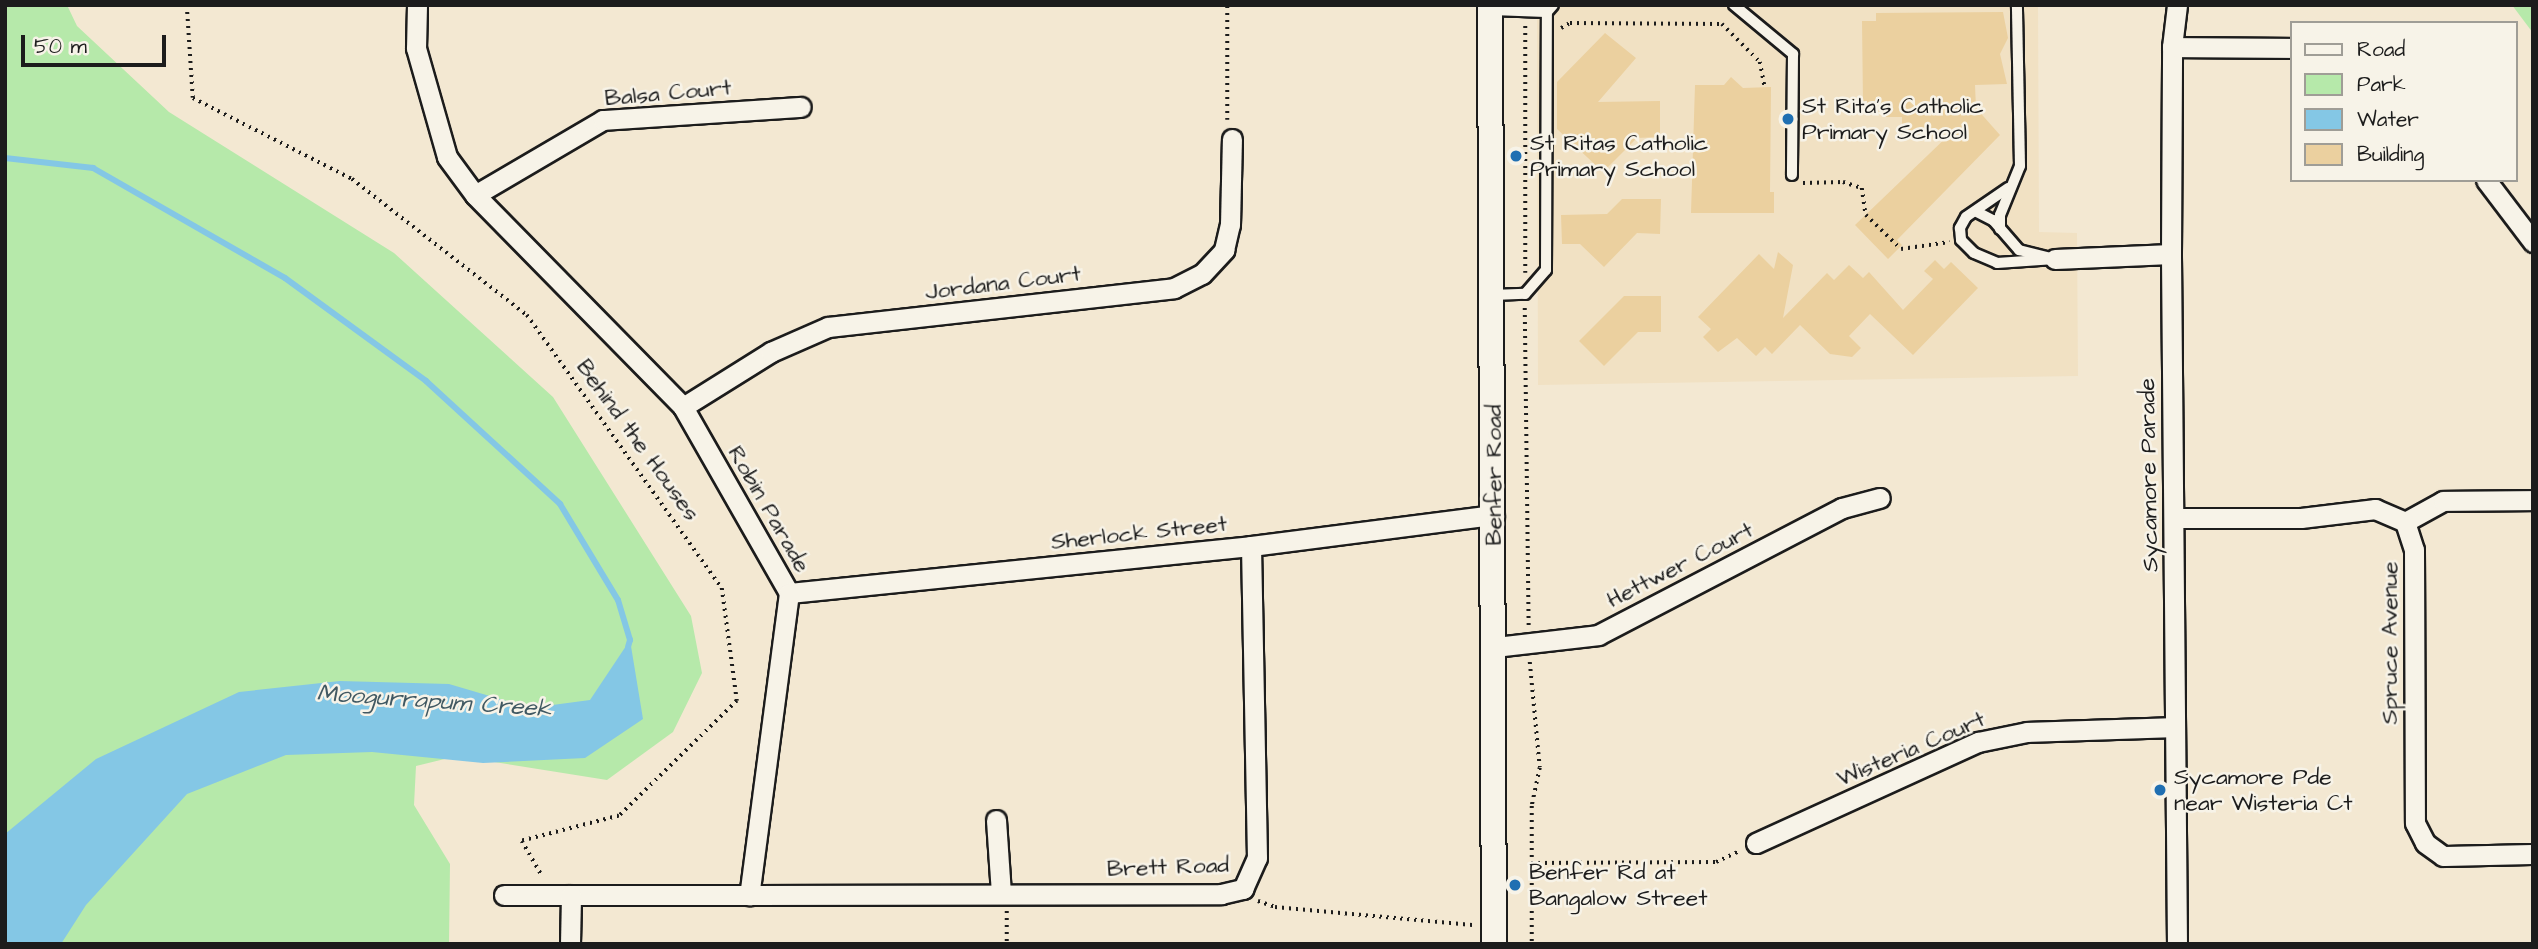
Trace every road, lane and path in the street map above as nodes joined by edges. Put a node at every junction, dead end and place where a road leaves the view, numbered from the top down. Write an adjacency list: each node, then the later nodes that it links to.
1 (187, 5): 48 (path, Behind the Houses)
2 (417, 5): 19 (street, Robin Parade)
3 (1227, 5): 15 (path)
4 (1734, 5): 16 (lane)
5 (2017, 5): 18 (lane)
6 (2177, 5): 11 (street, Sycamore Parade)
7 (1490, 8): 9 (lane); 29 (street, Benfer Road)
8 (1550, 9): 9 (lane); 26 (lane)
9 (1525, 11): 25 (path)
10 (1556, 33): 13 (path)
11 (2172, 47): 12 (street); 24 (street, Sycamore Parade)
12 (2290, 48)
13 (1765, 87)
14 (801, 107): 19 (street, Balsa Court)
15 (1232, 139): 30 (street, Jordana Court)
16 (1792, 175): 22 (path)
17 (2488, 182): 23 (street)
18 (2011, 186): 20 (lane); 21 (lane)
19 (475, 195): 30 (street, Robin Parade)
20 (1977, 212): 21 (lane); 22 (lane)
21 (2000, 229): 27 (lane)
22 (1961, 240): 27 (lane)
23 (2533, 242)
24 (2171, 254): 27 (street); 34 (street, Sycamore Parade)
25 (1525, 256): 26 (path); 28 (path)
26 (1546, 256): 28 (lane)
27 (2054, 259)
28 (1525, 294): 29 (lane); 38 (path)
29 (1492, 295): 33 (street, Benfer Road)
30 (683, 407): 37 (street, Robin Parade)
31 (1880, 498): 38 (street, Hettwer Court)
32 (2533, 500): 35 (street)
33 (1494, 515): 36 (street, Sherlock Street); 39 (street, Benfer Road)
34 (2174, 518): 35 (street); 40 (street, Sycamore Parade)
35 (2405, 522): 43 (street, Spruce Avenue)
36 (1251, 546): 37 (street, Sherlock Street); 45 (street, Brett Road)
37 (789, 593): 49 (street, Robin Parade)
38 (1529, 646): 39 (street, Hettwer Court); 44 (path)
39 (1495, 647): 50 (street, Benfer Road)
40 (2175, 727): 42 (street, Wisteria Court); 54 (street, Sycamore Parade)
41 (996, 820): 46 (street)
42 (1756, 843): 44 (path)
43 (2533, 854)
44 (1531, 863): 53 (path)
45 (1243, 889): 46 (street, Brett Road); 50 (path)
46 (1001, 893): 49 (street, Brett Road); 52 (path)
47 (504, 895): 48 (street)
48 (562, 895): 49 (street); 51 (street)
49 (749, 895)
50 (1495, 936)
51 (570, 944)
52 (1007, 944)
53 (1532, 944)
54 (2177, 944)

